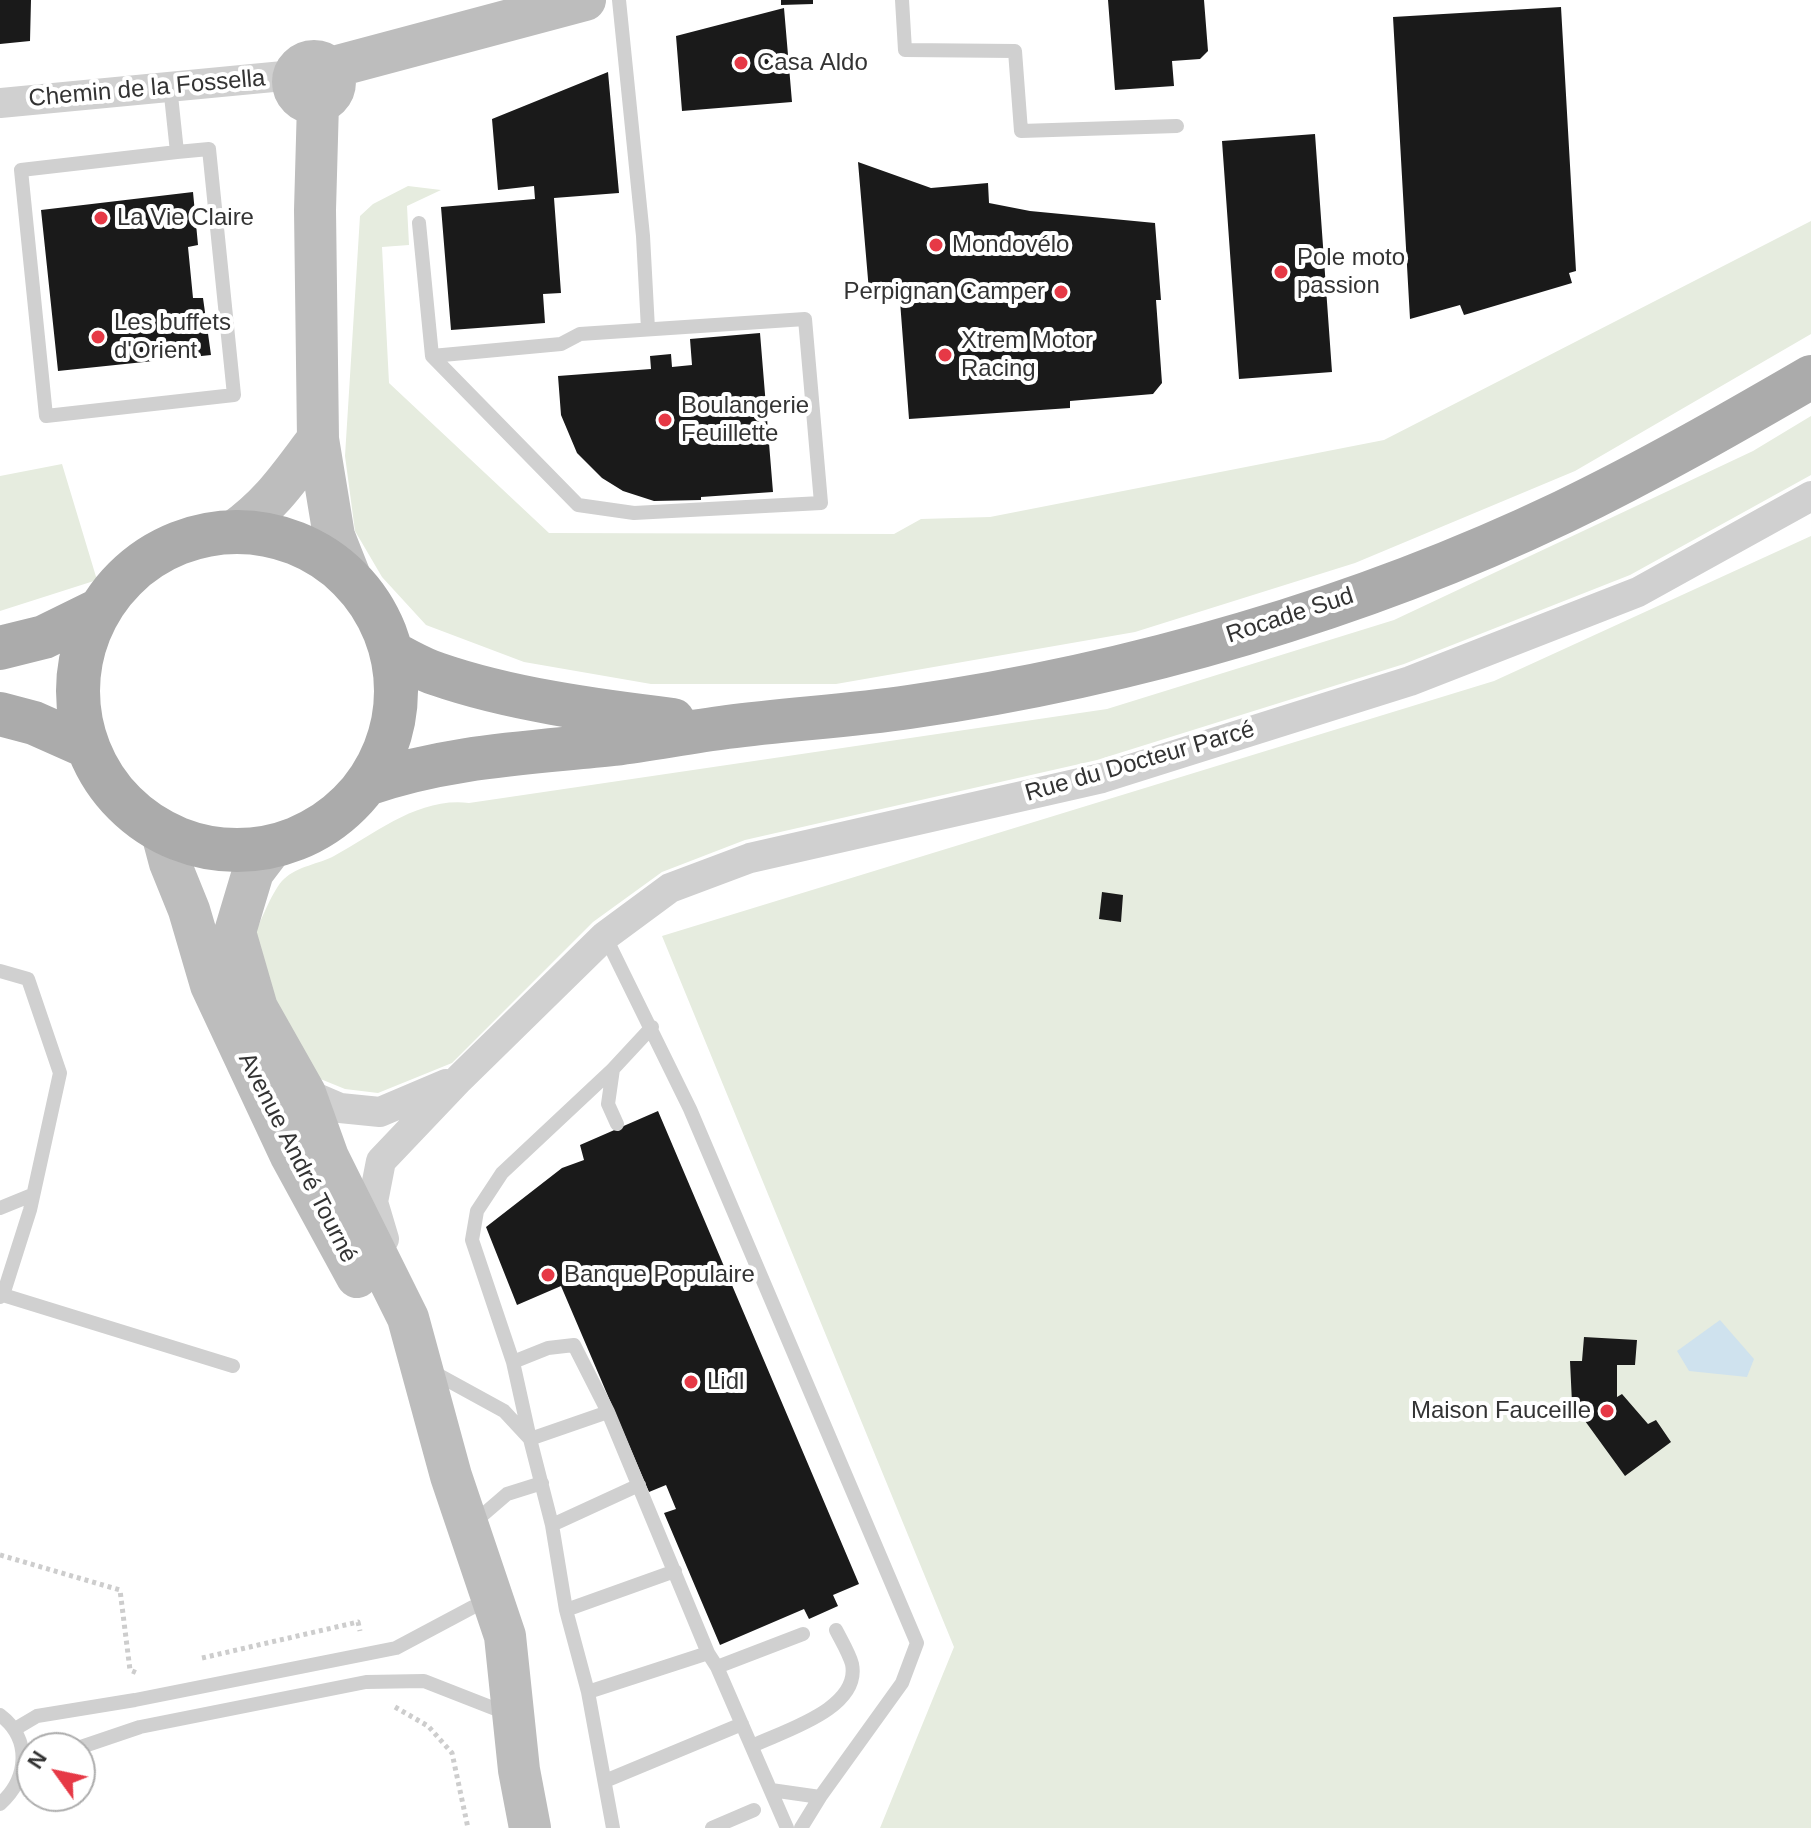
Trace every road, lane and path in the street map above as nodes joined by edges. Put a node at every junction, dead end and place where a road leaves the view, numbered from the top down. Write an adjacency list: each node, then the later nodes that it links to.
1 (585, 0): 4 (street, Chemin de la Fossella)
2 (619, 0): 10 (lane)
3 (902, 0): 7 (lane)
4 (314, 82): 5 (street, Chemin de la Fossella); 13 (street)
5 (170, 86): 6 (street, Chemin de la Fossella); 8 (lane)
6 (0, 103)
7 (1177, 126)
8 (177, 152): 8 (lane)
9 (419, 223): 11 (lane)
10 (648, 329): 11 (lane); 11 (lane)
11 (432, 356)
12 (1811, 377): 21 (main road, Rocade Sud)
13 (318, 439): 15 (street); 16 (street)
14 (1811, 496): 26 (street, Rue du Docteur Parcé)
15 (233, 532): 16 (main road); 17 (main road)
16 (351, 579): 19 (main road)
17 (101, 609): 18 (main road); 22 (main road)
18 (0, 648)
19 (392, 653): 21 (main road); 23 (main road)
20 (0, 714): 22 (main road)
21 (727, 727): 23 (main road)
22 (88, 747): 24 (main road)
23 (367, 784): 25 (main road)
24 (162, 833): 25 (main road); 28 (street, Avenue André Tourné)
25 (272, 847): 32 (street, Avenue André Tourné)
26 (605, 936): 29 (lane); 31 (street, Rue du Docteur Parcé)
27 (0, 971): 36 (lane)
28 (211, 985): 34 (street); 45 (street, Avenue André Tourné)
29 (652, 1027): 30 (lane); 69 (lane)
30 (613, 1069): 33 (lane); 40 (lane)
31 (459, 1079): 32 (street, Rue du Docteur Parcé); 35 (street, Rue du Docteur Parcé)
32 (305, 1093): 34 (street, Avenue André Tourné)
33 (617, 1124)
34 (328, 1157): 35 (street); 39 (street, Avenue André Tourné)
35 (381, 1161): 39 (street)
36 (32, 1195): 37 (lane); 38 (lane)
37 (0, 1208)
38 (2, 1296): 41 (lane)
39 (408, 1318): 42 (street, Avenue André Tourné)
40 (513, 1362): 43 (lane); 44 (lane)
41 (233, 1366)
42 (423, 1366): 44 (lane); 45 (street, Avenue André Tourné)
43 (608, 1412): 44 (lane); 47 (lane)
44 (530, 1439): 46 (lane)
45 (451, 1476): 49 (street, Avenue André Tourné)
46 (542, 1483): 48 (lane); 49 (lane)
47 (639, 1485): 48 (lane); 50 (lane)
48 (552, 1525): 52 (lane)
49 (468, 1528): 51 (street, Avenue André Tourné); 65 (street, Avenue André Tourné)
50 (675, 1571): 52 (lane); 55 (lane)
51 (473, 1607): 58 (street, Avenue André Tourné); 61 (lane)
52 (566, 1610): 57 (lane)
53 (836, 1630): 64 (lane)
54 (803, 1634): 56 (lane)
55 (708, 1653): 56 (lane); 57 (lane)
56 (717, 1667): 60 (lane)
57 (588, 1692): 66 (lane)
58 (493, 1708): 63 (lane); 65 (street, Avenue André Tourné)
59 (0, 1715): 61 (lane)
60 (742, 1724): 64 (lane); 66 (lane)
61 (15, 1729): 62 (lane)
62 (16, 1732)
63 (96, 1742)
64 (752, 1746): 68 (lane)
65 (519, 1770): 72 (street, Avenue André Tourné)
66 (605, 1781): 73 (lane)
67 (16, 1788): 70 (lane)
68 (771, 1790): 69 (lane); 75 (lane)
69 (820, 1797): 76 (lane)
70 (0, 1804)
71 (754, 1810): 74 (lane)
72 (530, 1828)
73 (613, 1828)
74 (712, 1828)
75 (787, 1828)
76 (801, 1828)

